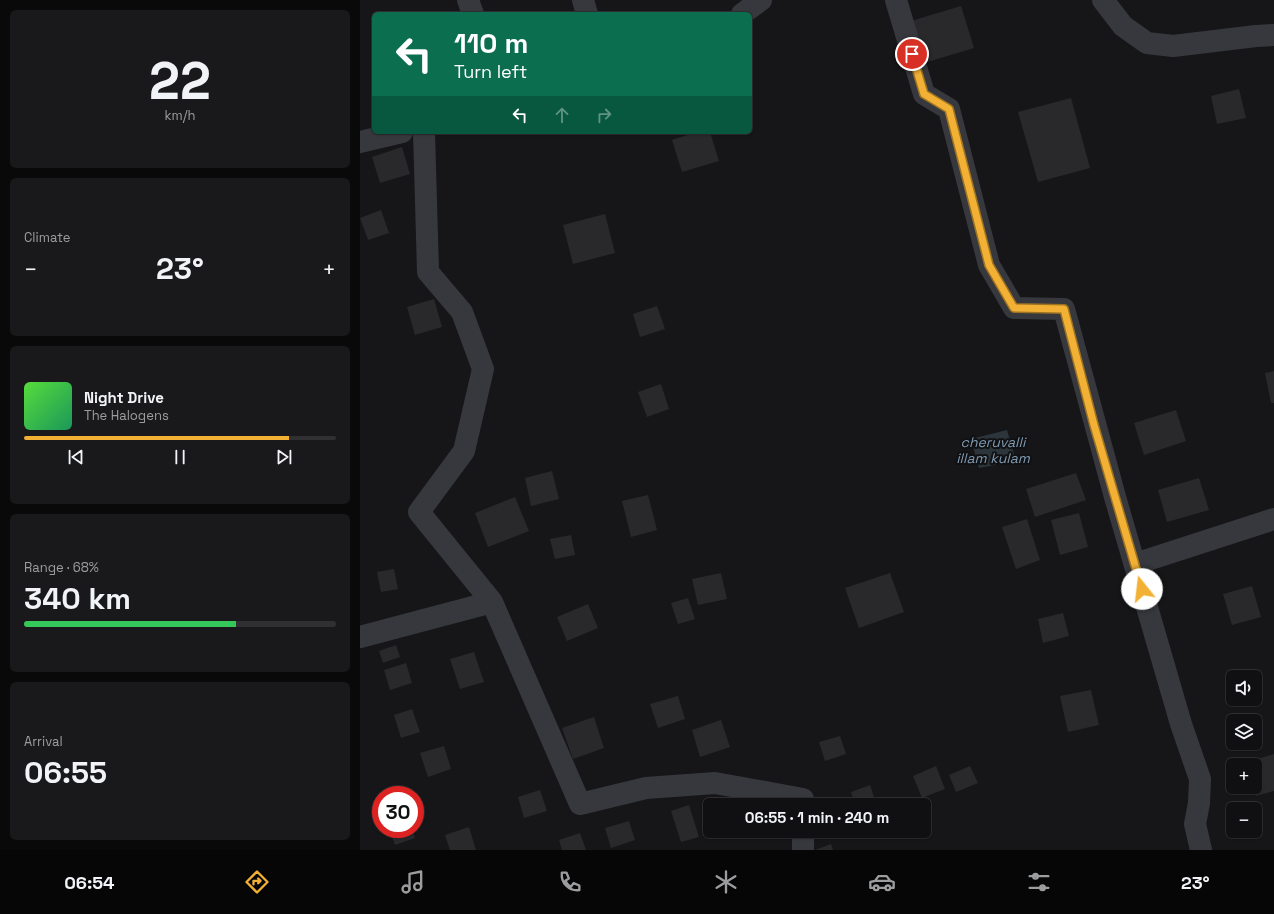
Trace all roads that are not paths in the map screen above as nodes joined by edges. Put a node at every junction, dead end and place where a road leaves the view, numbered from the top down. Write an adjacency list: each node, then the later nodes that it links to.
1 (468, 0): 6 (street)
2 (583, 0): 7 (street)
3 (761, 0): 8 (street)
4 (896, 0): 14 (street)
5 (1103, 0): 9 (street)
6 (471, 12)
7 (586, 12)
8 (745, 12)
9 (1274, 35)
10 (394, 134): 12 (street)
11 (424, 134): 15 (street)
12 (360, 142)
13 (1274, 519): 14 (street)
14 (1134, 564): 20 (street)
15 (492, 602): 16 (street); 17 (street)
16 (360, 637)
17 (798, 798)
18 (803, 838): 19 (street)
19 (803, 850)
20 (1201, 850)

